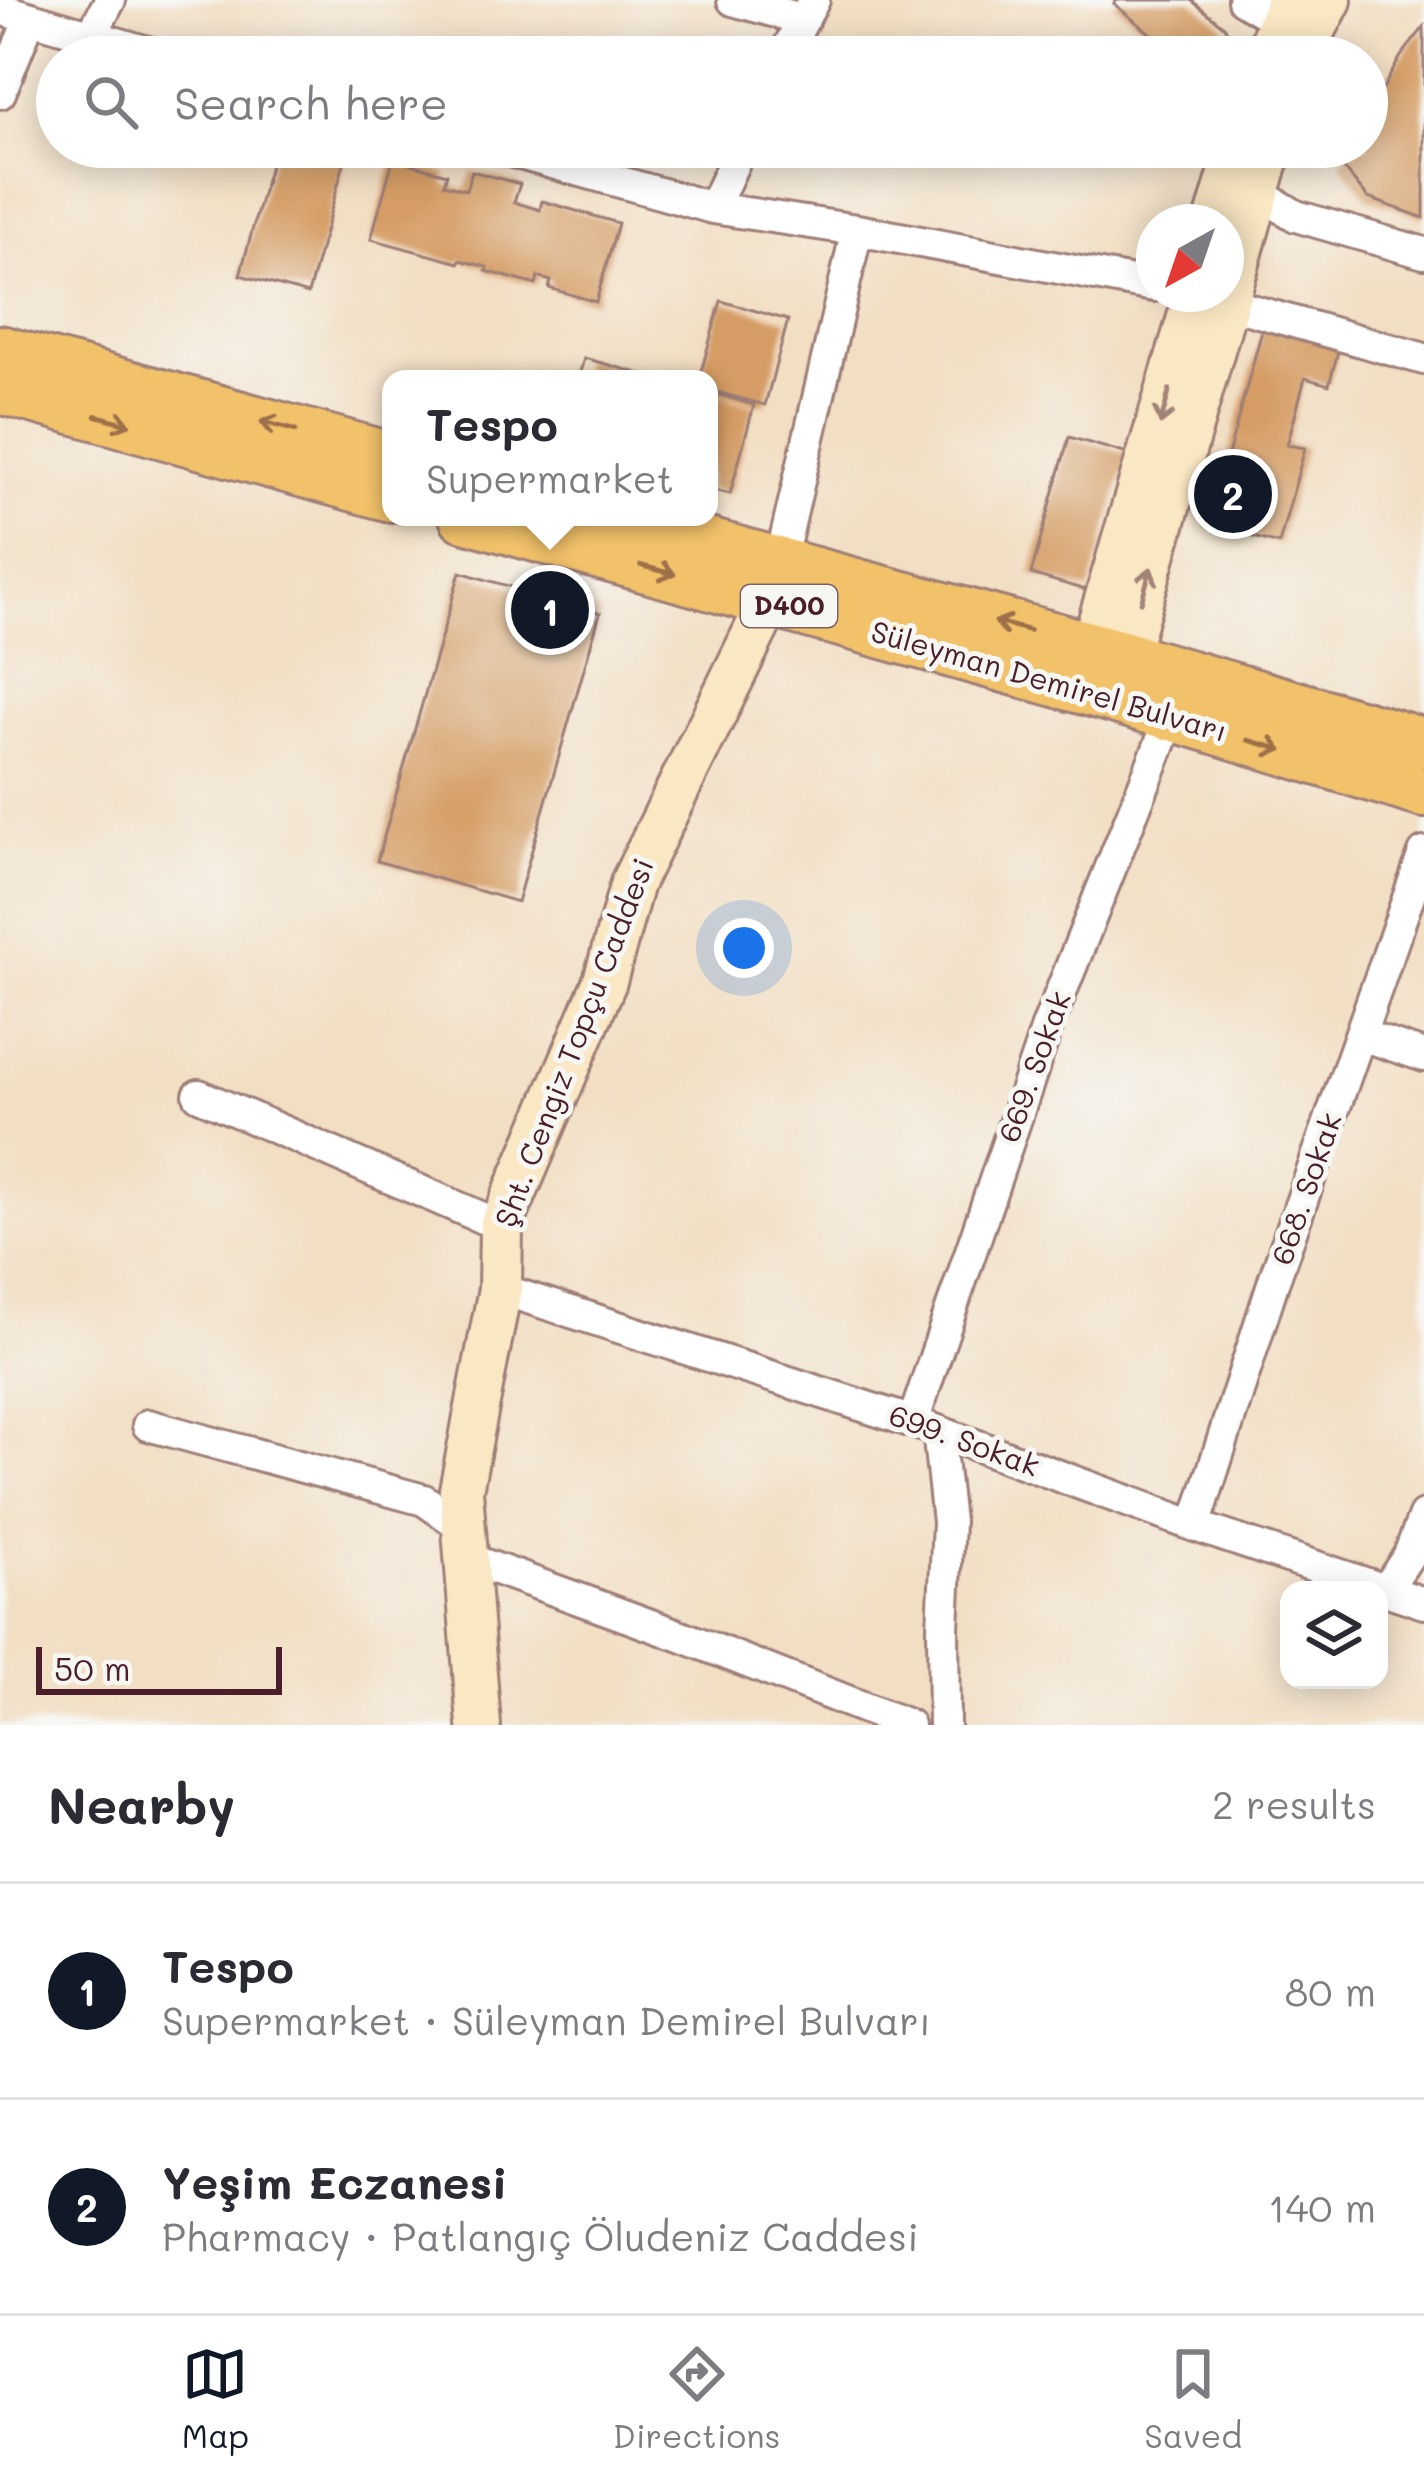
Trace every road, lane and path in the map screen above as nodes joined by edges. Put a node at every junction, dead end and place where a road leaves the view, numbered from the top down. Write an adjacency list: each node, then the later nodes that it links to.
1 (110, 0): 7 (street)
2 (733, 0): 4 (street)
3 (1330, 0): 6 (street)
4 (808, 9): 9 (street)
5 (15, 13): 7 (street); 10 (street)
6 (1275, 27)
7 (92, 34): 8 (street)
8 (98, 36)
9 (794, 36)
10 (0, 93)
11 (570, 168): 17 (street)
12 (732, 168): 17 (street)
13 (1232, 168): 16 (street)
14 (1264, 168): 15 (street)
15 (1257, 192): 18 (street); 20 (street)
16 (1221, 204)
17 (713, 208): 19 (street)
18 (1244, 219)
19 (857, 230): 21 (street); 31 (street)
20 (1424, 253)
21 (1136, 283)
22 (1244, 308): 25 (street)
23 (1202, 312): 32 (street)
24 (0, 350): 27 (main road, one-way to 24)
25 (1424, 359)
26 (0, 389): 28 (main road, one-way to 28)
27 (382, 455)
28 (382, 495)
29 (507, 526): 31 (main road, Süleyman Demirel Bulvarı / D400, one-way to 31)
30 (635, 526): 31 (main road, Süleyman Demirel Bulvarı / D400)
31 (775, 582): 32 (main road, Süleyman Demirel Bulvarı / D400); 40 (street, Şht. Cengiz Topçu Caddesi)
32 (1102, 672): 33 (main road, Süleyman Demirel Bulvarı); 34 (main road, Süleyman Demirel Bulvarı)
33 (1171, 718): 35 (main road, Süleyman Demirel Bulvarı, one-way to 35); 43 (street, 669. Sokak)
34 (1424, 743)
35 (1424, 793)
36 (1424, 853): 37 (street, 668. Sokak)
37 (1361, 1035): 38 (street); 45 (street, 668. Sokak)
38 (1424, 1056)
39 (200, 1095): 40 (street)
40 (501, 1226): 41 (street, Şht. Cengiz Topçu Caddesi)
41 (500, 1289): 43 (street, 699. Sokak); 46 (street, Şht. Cengiz Topçu Caddesi)
42 (148, 1425): 46 (street)
43 (926, 1426): 45 (street, 699. Sokak); 53 (street)
44 (1424, 1516): 48 (street)
45 (1196, 1526): 47 (street, 699. Sokak)
46 (465, 1543): 51 (street, Şht. Cengiz Topçu Caddesi); 52 (street)
47 (1356, 1581)
48 (1388, 1586)
49 (1388, 1592): 50 (street, 699. Sokak)
50 (1424, 1604)
51 (479, 1725)
52 (908, 1725)
53 (944, 1725)

